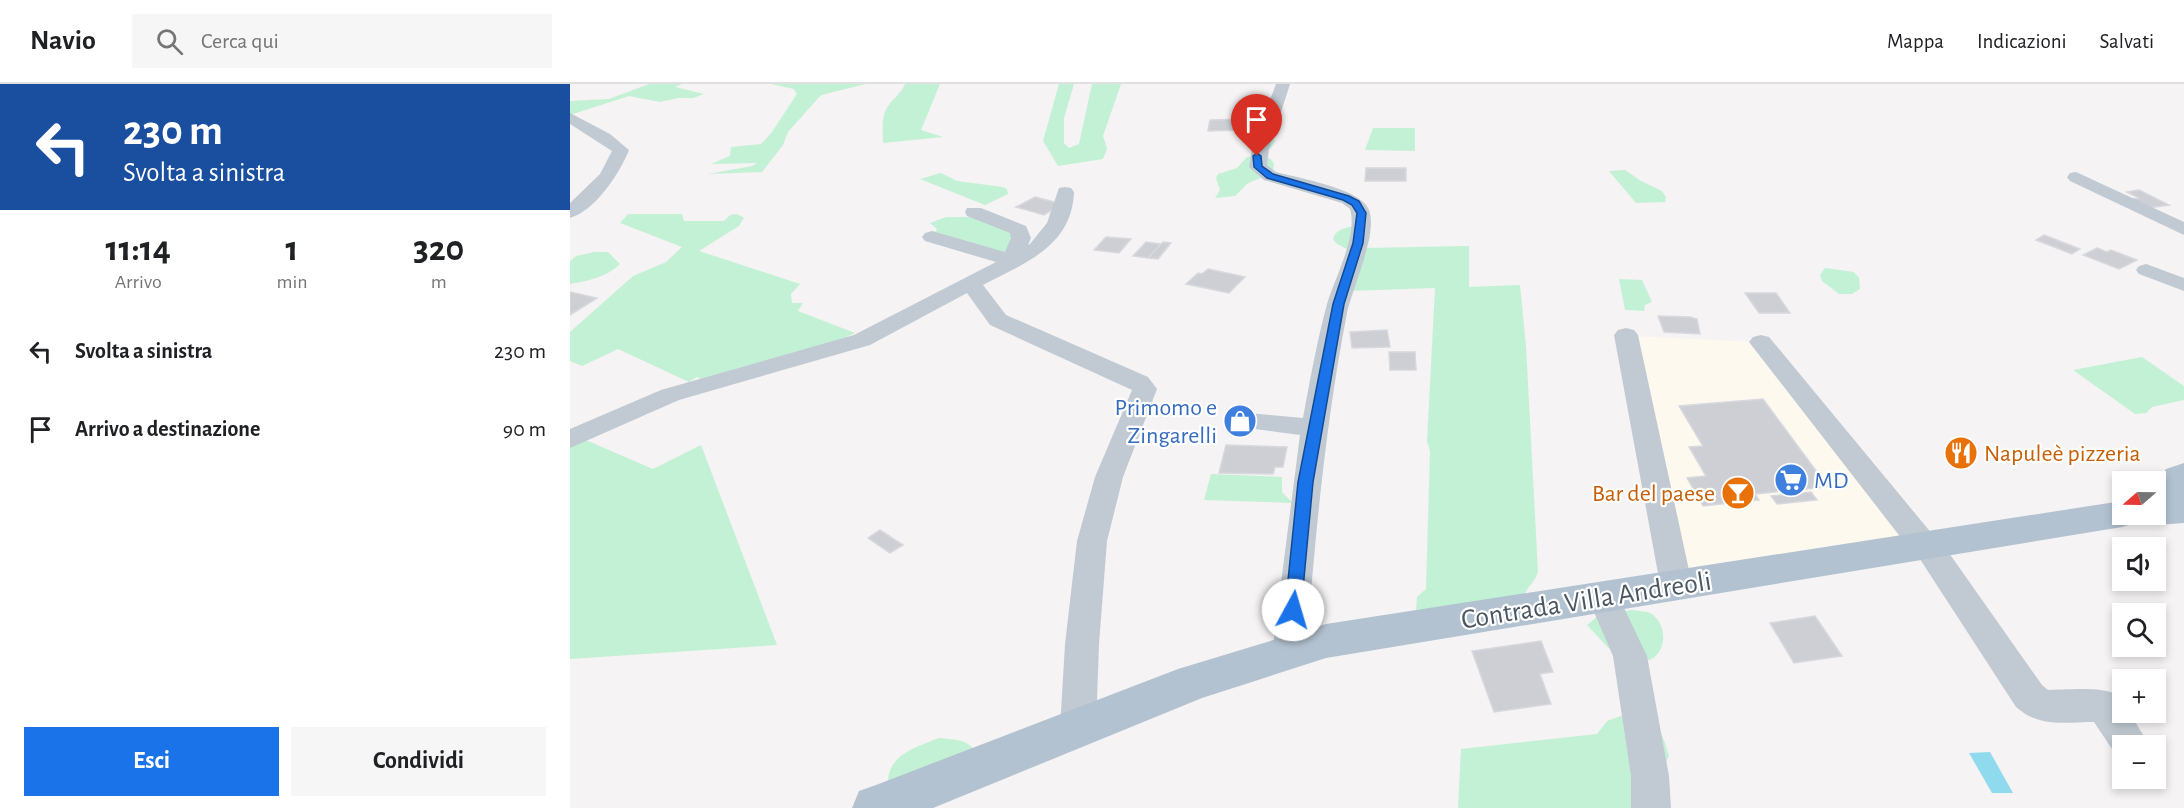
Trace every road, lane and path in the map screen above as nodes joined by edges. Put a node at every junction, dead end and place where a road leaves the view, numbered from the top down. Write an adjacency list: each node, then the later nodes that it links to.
1 (1282, 84): 16 (street)
2 (570, 118): 5 (street)
3 (2076, 177): 7 (street)
4 (1065, 192): 9 (street)
5 (570, 212)
6 (974, 212): 9 (street)
7 (2184, 229)
8 (932, 237): 9 (street)
9 (1017, 260): 11 (street)
10 (2146, 270): 12 (street)
11 (969, 285): 17 (street); 23 (street)
12 (2184, 285)
13 (1626, 335): 20 (street)
14 (1761, 342): 19 (street)
15 (1248, 421): 16 (street)
16 (1316, 428): 22 (street)
17 (570, 439)
18 (2112, 514): 19 (main road, Contrada Villa Andreoli)
19 (1925, 544): 20 (main road, Contrada Villa Andreoli); 24 (street)
20 (1676, 584): 21 (main road, Contrada Villa Andreoli)
21 (1603, 596): 22 (main road, Contrada Villa Andreoli); 26 (street)
22 (1289, 653): 23 (main road, Contrada Villa Andreoli)
23 (1078, 728): 25 (main road, Contrada Villa Andreoli)
24 (2124, 735)
25 (876, 808)
26 (1651, 808)

